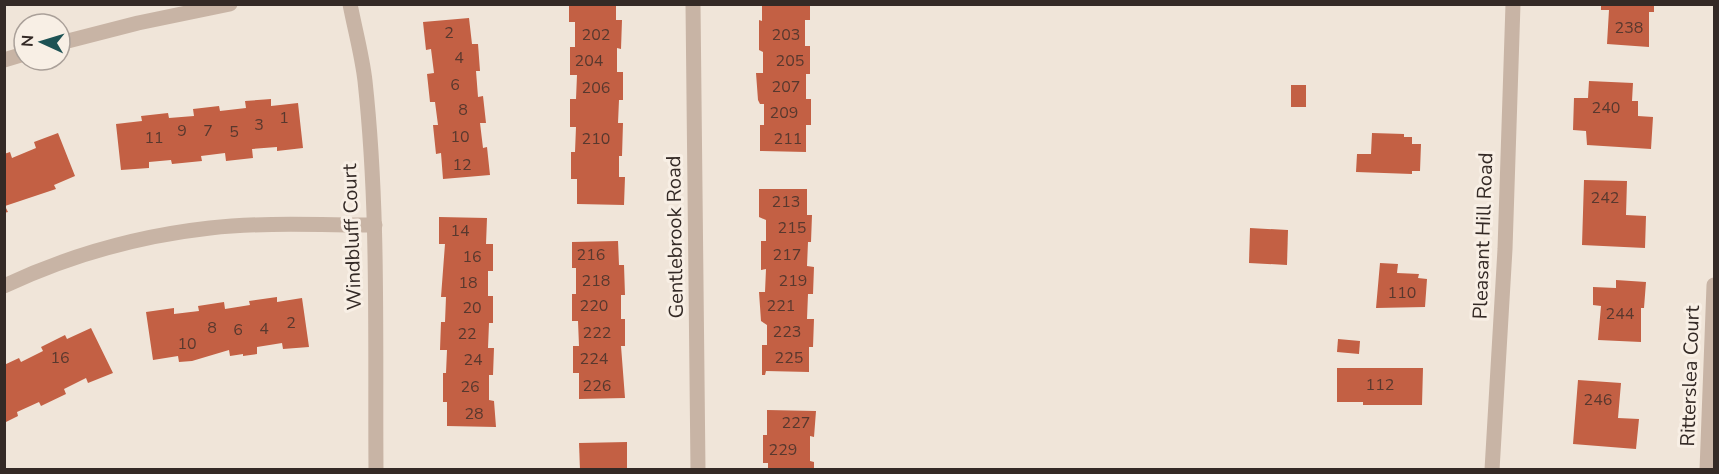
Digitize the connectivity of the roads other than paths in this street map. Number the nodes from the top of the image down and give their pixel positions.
1 (230, 4) edge
2 (350, 4) edge
3 (693, 4) edge
4 (1513, 4) edge
5 (72, 40) edge
6 (375, 225) junction
7 (1714, 285) edge
8 (4, 286) edge
9 (376, 470) edge
10 (698, 470) edge
11 (1492, 470) edge
12 (1707, 470) edge

1 - 5 street
2 - 6 street, Windbluff Court
3 - 10 street, Gentlebrook Road
4 - 11 street, Pleasant Hill Road
6 - 8 street
6 - 9 street, Windbluff Court
7 - 12 street, Ritterslea Court

